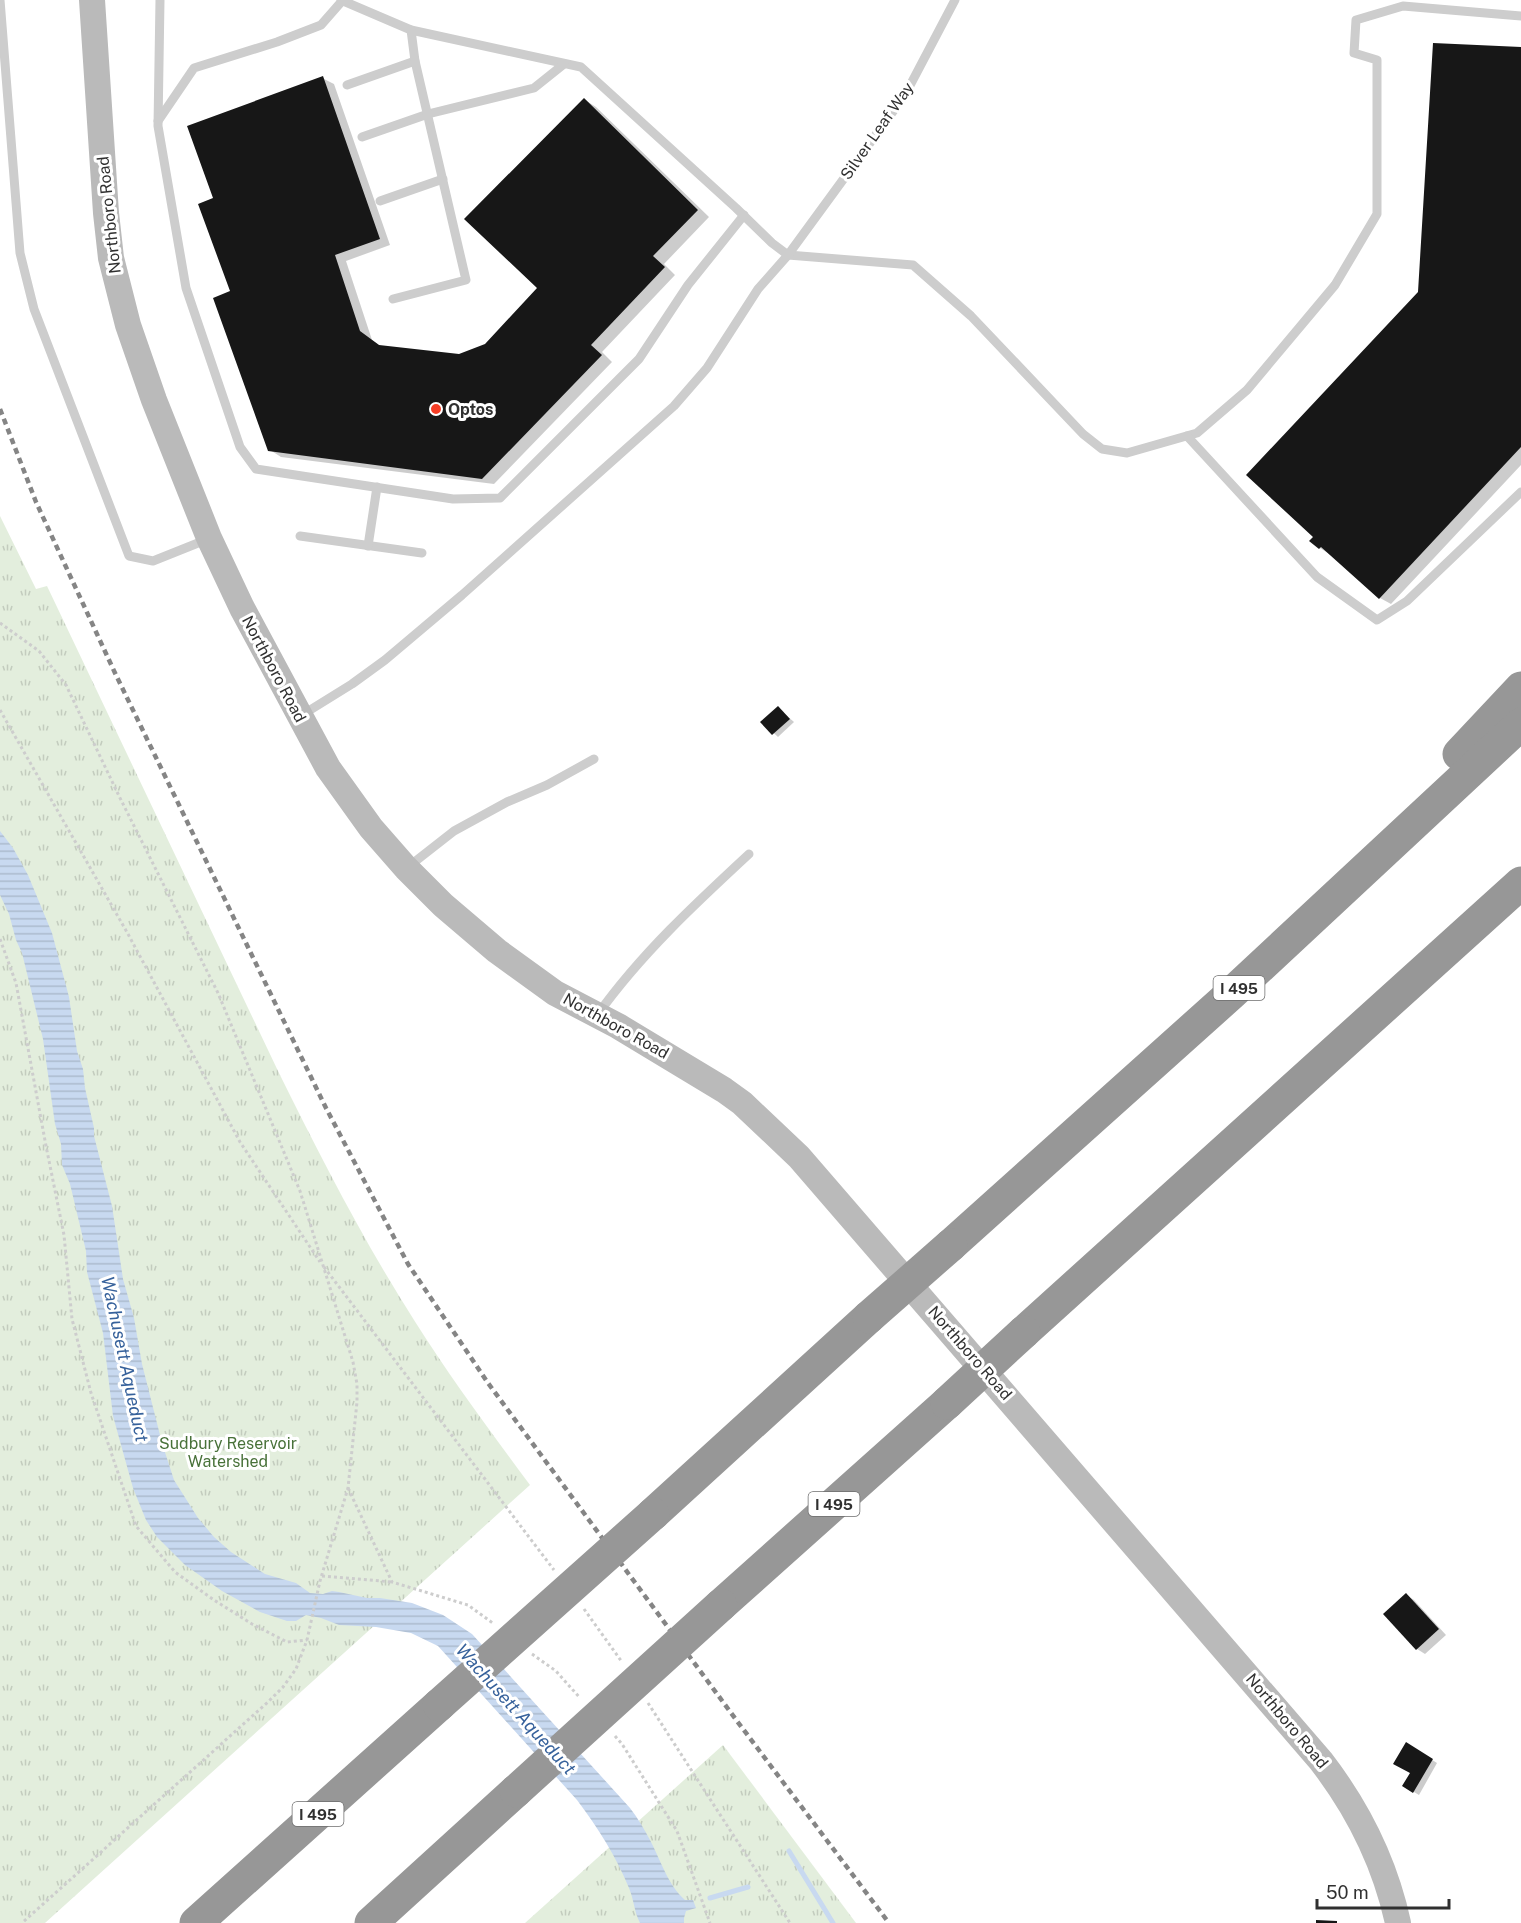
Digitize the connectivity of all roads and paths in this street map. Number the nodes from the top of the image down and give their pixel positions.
1 (0, 0) edge
2 (92, 0) edge
3 (160, 0) edge
4 (342, 0) edge
5 (955, 0) edge
6 (1521, 16) edge
7 (411, 30) junction
8 (415, 61) junction
9 (564, 64) junction
10 (347, 86) dead end
11 (428, 114) junction
12 (158, 121) junction
13 (362, 138) dead end
14 (443, 179) junction
15 (380, 201) dead end
16 (744, 214) junction
17 (788, 255) junction
18 (393, 299) dead end
19 (1187, 436) junction
20 (377, 487) junction
21 (1521, 492) edge
22 (300, 536) dead end
23 (209, 538) junction
24 (368, 546) junction
25 (422, 553) dead end
26 (0, 623) edge
27 (1521, 688) edge
28 (0, 710) edge
29 (300, 716) junction
30 (1521, 724) edge
31 (594, 759) dead end
32 (749, 854) dead end
33 (406, 868) junction
34 (1521, 883) edge
35 (1521, 893) edge
36 (0, 939) edge
37 (1434, 961) junction
38 (1232, 993) junction
39 (597, 1016) junction
40 (323, 1266) junction
41 (348, 1488) junction
42 (322, 1576) junction
43 (392, 1582) junction
44 (494, 1625) dead end
45 (307, 1640) junction
46 (529, 1651) dead end
47 (585, 1703) dead end
48 (615, 1736) dead end
49 (22, 1923) edge
50 (196, 1923) edge
51 (371, 1923) edge
52 (710, 1923) edge
53 (1398, 1923) edge

1 - 23 lane
2 - 23 main road, Northboro Road
3 - 12 lane
4 - 7 lane
4 - 12 lane
5 - 17 lane, Silver Leaf Way
6 - 19 lane
7 - 8 lane
7 - 9 lane
8 - 10 lane
8 - 11 lane
9 - 11 lane
9 - 16 lane
11 - 13 lane
11 - 14 lane
12 - 20 lane
14 - 15 lane
14 - 18 lane
16 - 17 lane
16 - 20 lane
17 - 19 lane
17 - 29 lane, Silver Leaf Way
19 - 21 lane
20 - 24 lane
22 - 24 lane
23 - 29 main road, Northboro Road
24 - 25 lane
26 - 40 path
27 - 38 highway
28 - 40 path
29 - 33 main road, Northboro Road
30 - 38 highway, I 495
31 - 33 lane
32 - 39 lane
33 - 39 main road, Northboro Road
34 - 37 highway, I 495
35 - 37 highway
36 - 45 path
37 - 51 highway, I 495, bridge
38 - 50 highway, I 495, bridge
39 - 53 main road, Northboro Road
40 - 41 path
41 - 42 path
41 - 43 path
42 - 43 path
42 - 45 path
43 - 44 path
45 - 49 path
46 - 47 path
48 - 52 path

